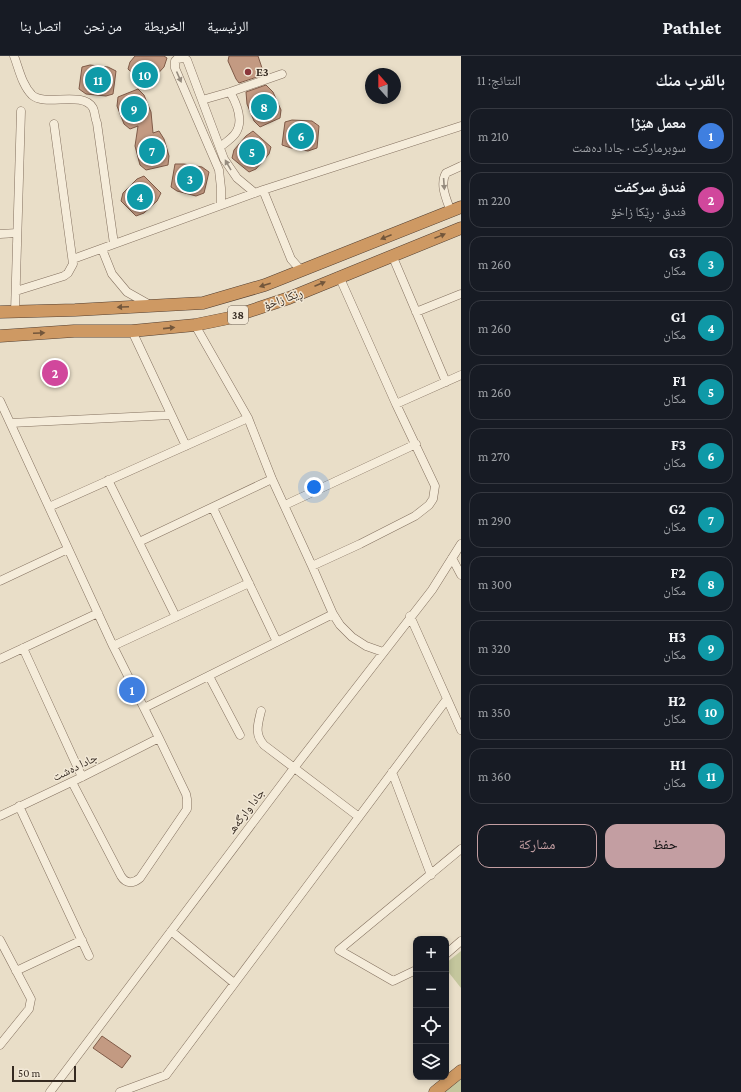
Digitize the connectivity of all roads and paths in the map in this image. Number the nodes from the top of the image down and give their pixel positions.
1 (14, 56) edge
2 (177, 57) edge
3 (282, 74) dead end
4 (230, 92) junction
5 (202, 100) junction
6 (21, 110) dead end
7 (54, 124) dead end
8 (461, 126) edge
9 (220, 147) junction
10 (461, 166) edge
11 (259, 191) junction
12 (221, 205) junction
13 (456, 210) edge
14 (460, 232) edge
15 (18, 233) junction
16 (0, 234) edge
17 (114, 244) junction
18 (102, 248) junction
19 (392, 255) junction
20 (73, 259) junction
21 (291, 259) junction
22 (305, 269) junction
23 (339, 276) junction
24 (286, 277) junction
25 (16, 291) junction
26 (461, 294) edge
27 (150, 306) junction
28 (0, 312) edge
29 (15, 312) junction
30 (416, 312) junction
31 (195, 325) junction
32 (132, 331) junction
33 (0, 336) edge
34 (461, 375) edge
35 (446, 382) junction
36 (0, 401) edge
37 (396, 404) junction
38 (171, 414) junction
39 (248, 418) junction
40 (11, 424) junction
41 (416, 444) junction
42 (186, 446) junction
43 (272, 479) junction
44 (108, 480) junction
45 (285, 505) junction
46 (49, 507) junction
47 (213, 508) junction
48 (139, 542) junction
49 (461, 544) edge
50 (68, 549) junction
51 (452, 558) junction
52 (312, 566) junction
53 (461, 575) edge
54 (0, 581) edge
55 (249, 583) junction
56 (98, 613) junction
57 (333, 614) junction
58 (410, 616) junction
59 (176, 617) junction
60 (277, 642) junction
61 (113, 646) junction
62 (23, 648) junction
63 (383, 652) junction
64 (0, 659) edge
65 (209, 676) junction
66 (447, 699) junction
67 (144, 708) junction
68 (261, 711) dead end
69 (458, 714) edge
70 (461, 730) edge
71 (240, 736) dead end
72 (159, 738) junction
73 (294, 768) junction
74 (392, 772) junction
75 (82, 777) junction
76 (72, 782) junction
77 (19, 806) junction
78 (0, 816) edge
79 (359, 817) junction
80 (461, 849) edge
81 (432, 875) junction
82 (171, 931) junction
83 (0, 940) edge
84 (82, 940) junction
85 (461, 941) edge
86 (449, 951) edge
87 (89, 956) dead end
88 (16, 971) junction
89 (413, 971) edge
90 (234, 983) junction
91 (0, 1046) edge
92 (461, 1071) edge
93 (50, 1092) edge
94 (120, 1092) edge
95 (435, 1092) edge

1 - 17 street
2 - 5 street
2 -> 12 street
3 - 4 street
4 - 5 street
4 - 9 street
5 - 9 street
6 - 15 street
7 - 20 street
8 - 11 street
11 -> 9 street
10 -> 13 street
11 - 12 street
11 - 21 street
12 - 17 street
13 -> 22 highway, ڕێکا زاخۆ / 38
19 -> 14 highway, ڕێکا زاخۆ / 38
15 - 16 street
15 - 25 street
17 - 18 street
18 - 20 street
18 - 27 street
19 - 23 highway, ڕێکا زاخۆ / 38
19 - 30 street
20 - 25 street
21 - 22 street
21 - 24 street
22 - 24 highway, ڕێکا زاخۆ / 38
31 -> 23 highway, ڕێکا زاخۆ / 38
23 - 37 street
24 -> 27 highway, ڕێکا زاخۆ / 38
25 - 29 street
26 - 30 street
27 -> 29 highway, ڕێکا زاخۆ / 38
28 - 29 highway, ڕێکا زاخۆ / 38
30 - 35 street
32 -> 31 highway, ڕێکا زاخۆ / 38
31 - 39 street
33 -> 32 highway, ڕێکا زاخۆ / 38
32 - 38 street
34 - 35 street
35 - 37 street
36 - 40 street
37 - 41 street
38 - 40 street
38 - 42 street
39 - 42 street
39 - 43 street
40 - 46 street
41 - 45 street
41 - 52 street
42 - 44 street
43 - 45 street
43 - 47 street
44 - 46 street
44 - 48 street
45 - 52 street
46 - 50 street
47 - 48 street
47 - 55 street
48 - 59 street
49 - 51 street, جادا وارگه‌هـ
50 - 54 street
50 - 56 street
51 - 53 street
51 - 58 street, جادا وارگه‌هـ
52 - 57 street
55 - 59 street
55 - 60 street
56 - 61 street
56 - 62 street
57 - 60 street
57 - 63 street
58 - 63 street, جادا وارگه‌هـ
58 - 66 street
59 - 61 street
60 - 65 street
61 - 67 street
62 - 64 street
62 - 75 street
63 - 73 street, جادا وارگه‌هـ
65 - 67 street
65 - 71 street
66 - 69 street
66 - 74 street
67 - 72 street
68 - 73 street
69 - 70 street
72 - 75 street, جادا دەشت
72 - 76 street
73 - 79 street
73 - 82 street, جادا وارگه‌هـ
74 - 79 street
74 - 81 street
75 - 76 street, جادا دەشت
76 - 77 street, جادا دەشت
77 - 78 street, جادا دەشت
77 - 84 street
79 - 90 street
80 - 81 street
81 - 89 street
82 - 90 street
82 - 93 street, جادا وارگه‌هـ
83 - 88 street
84 - 87 street
84 - 88 street
85 - 86 street
88 - 91 street
90 - 94 street
92 - 95 highway

